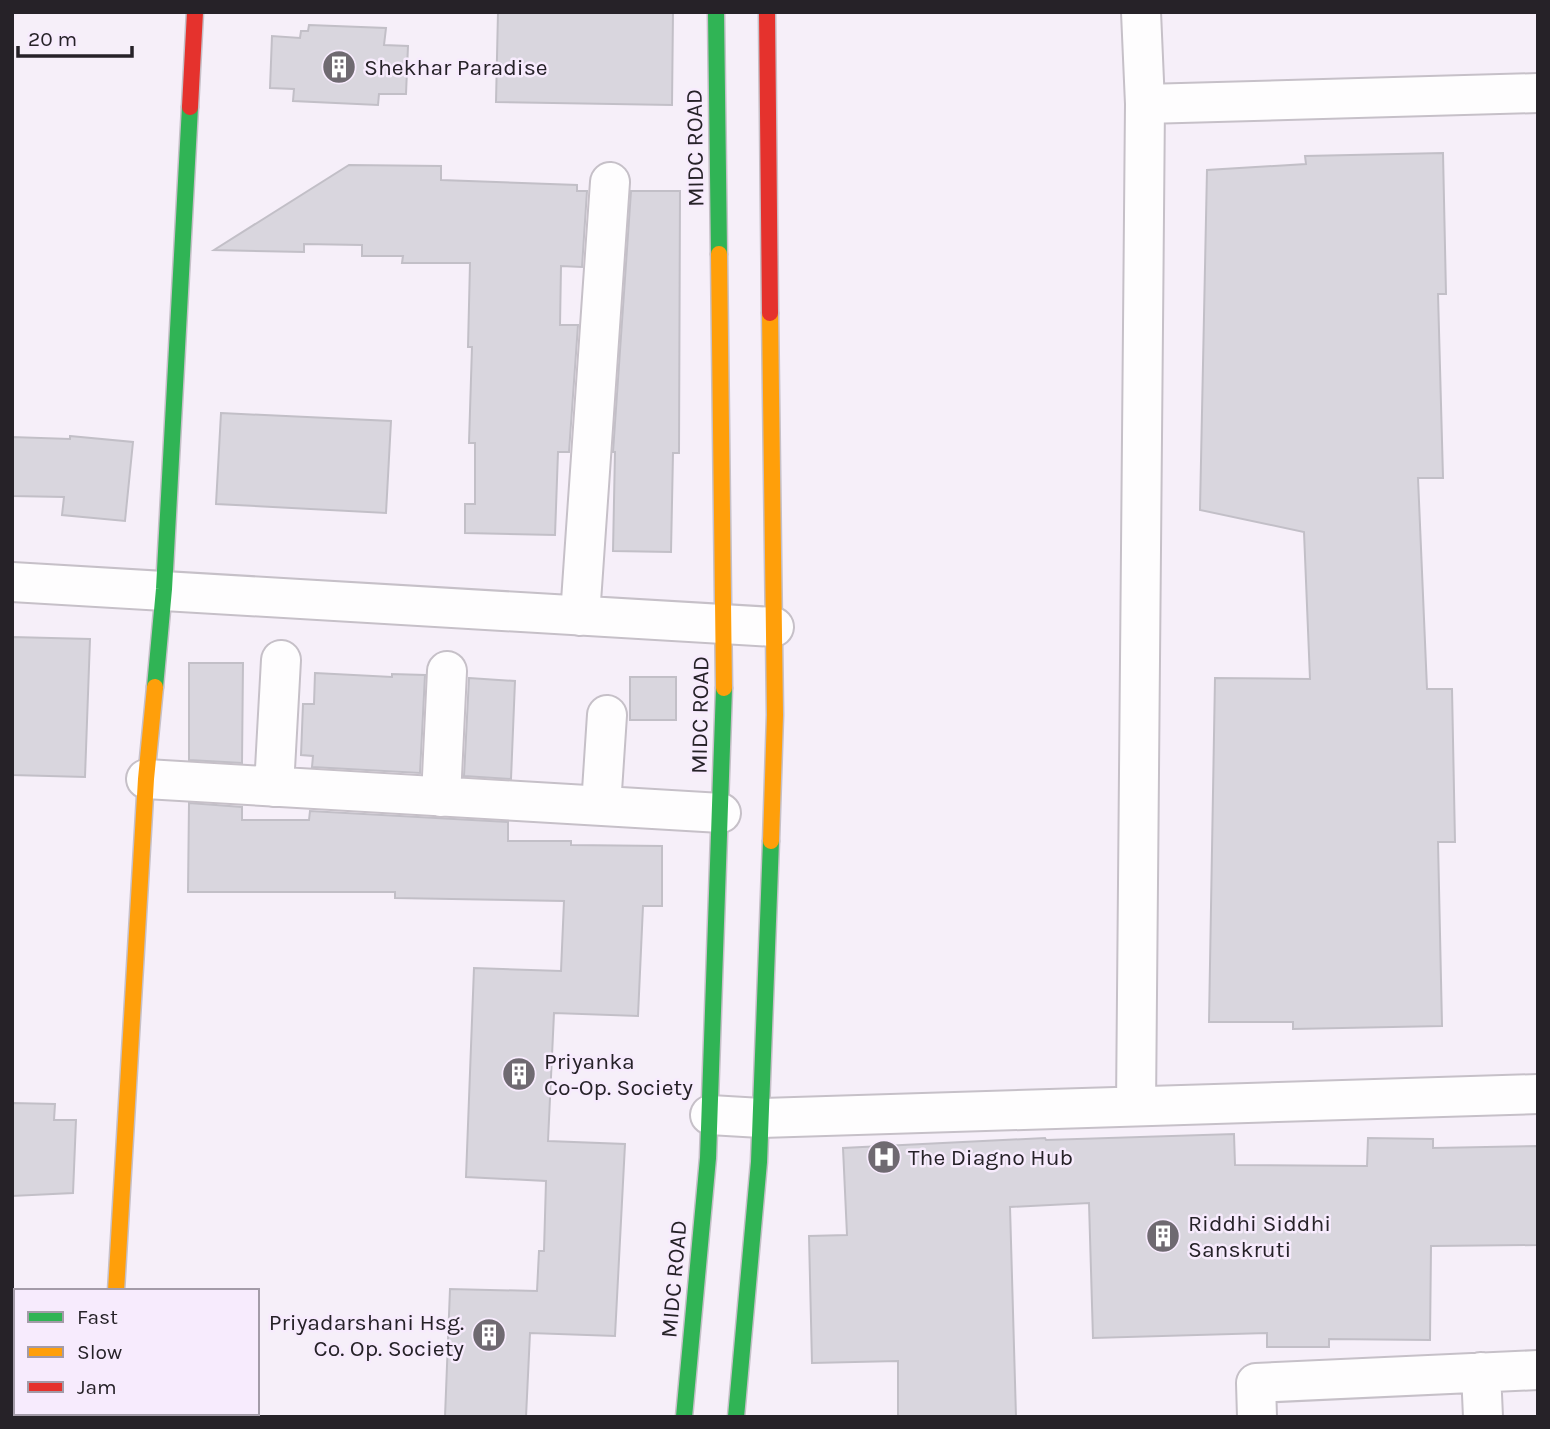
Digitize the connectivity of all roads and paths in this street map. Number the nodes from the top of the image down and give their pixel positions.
1 (195, 12) edge
2 (716, 12) edge
3 (767, 12) edge
4 (1141, 12) edge
5 (1538, 93) edge
6 (1145, 104) junction
7 (610, 182) dead end
8 (12, 582) edge
9 (164, 589) junction
10 (580, 616) junction
11 (723, 625) junction
12 (774, 627) junction
13 (281, 660) dead end
14 (447, 671) dead end
15 (607, 715) dead end
16 (146, 779) junction
17 (274, 787) junction
18 (441, 797) junction
19 (601, 806) junction
20 (721, 813) junction
21 (1538, 1094) edge
22 (1136, 1106) junction
23 (710, 1115) junction
24 (761, 1118) junction
25 (116, 1289) edge
26 (1538, 1370) edge
27 (1481, 1372) junction
28 (684, 1417) edge
29 (736, 1417) edge
30 (1257, 1417) edge
31 (1483, 1417) edge

1 - 9 main road
2 - 11 main road, MIDC ROAD
3 - 12 main road
4 - 6 street
5 - 6 street
6 - 22 street
7 - 10 street
8 - 9 street
9 - 10 street
9 - 16 main road
10 - 11 street
11 - 12 street
11 - 20 main road, MIDC ROAD
12 - 24 main road
13 - 17 street
14 - 18 street
15 - 19 street
16 - 17 street
16 - 25 main road
17 - 18 street
18 - 19 street
19 - 20 street
20 - 23 main road, MIDC ROAD
21 - 22 street
22 - 24 street
23 - 24 street
23 - 28 main road, MIDC ROAD
24 - 29 main road
26 - 27 street
27 - 30 street
27 - 31 street

